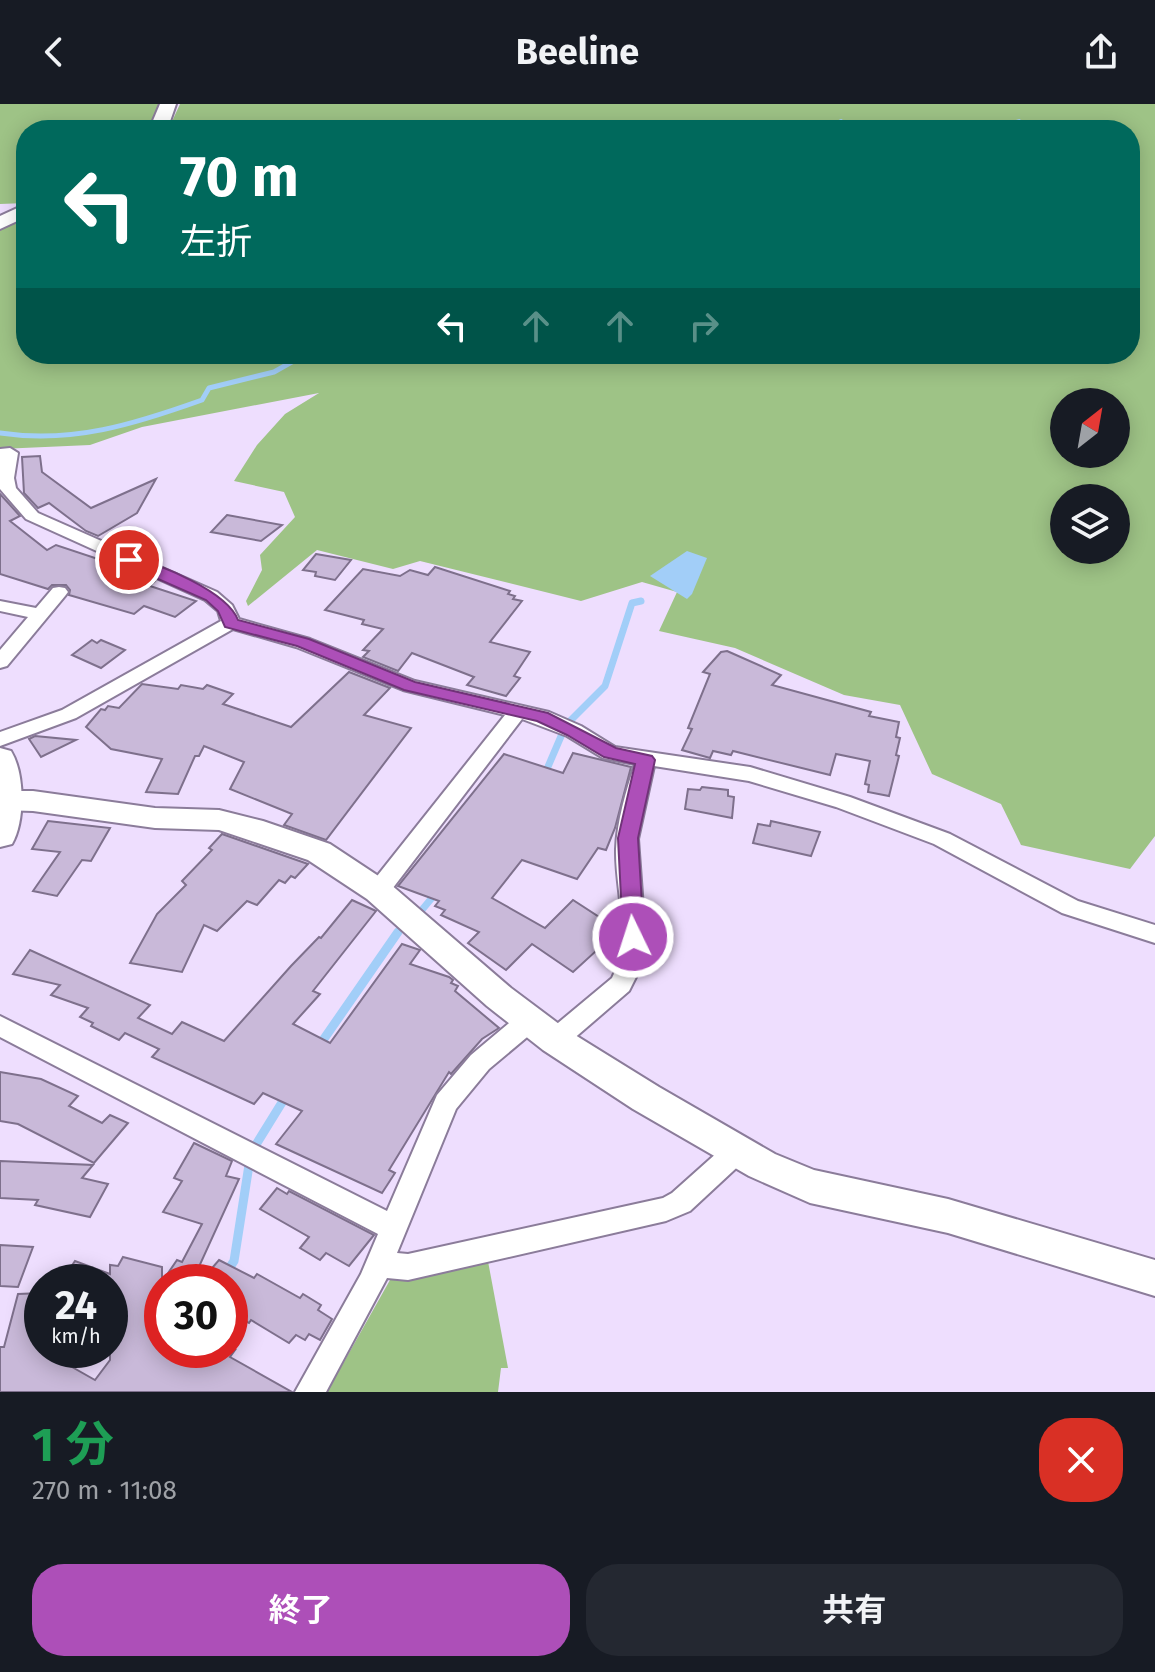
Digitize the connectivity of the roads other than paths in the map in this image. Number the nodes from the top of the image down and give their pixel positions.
1 (0, 454) edge
2 (59, 592) dead end
3 (0, 606) edge
4 (41, 614) junction
5 (231, 623) junction
6 (0, 662) edge
7 (518, 711) junction
8 (0, 739) edge
9 (0, 759) edge
10 (646, 760) junction
11 (2, 801) edge
12 (0, 835) edge
13 (378, 891) junction
14 (1155, 934) edge
15 (0, 1026) edge
16 (542, 1030) junction
17 (737, 1151) junction
18 (393, 1228) junction
19 (379, 1264) junction
20 (1155, 1278) edge
21 (310, 1392) edge

1 - 5 street
2 - 4 street
3 - 4 street
4 - 6 street
5 - 7 street
5 - 8 street
7 - 10 street
7 - 13 street
9 - 11 main road
10 - 14 street
10 - 16 street
11 - 12 main road
11 - 13 street
13 - 16 street
15 - 18 street
16 - 17 street
16 - 18 street
17 - 19 street
17 - 20 street
18 - 19 street
19 - 21 street

